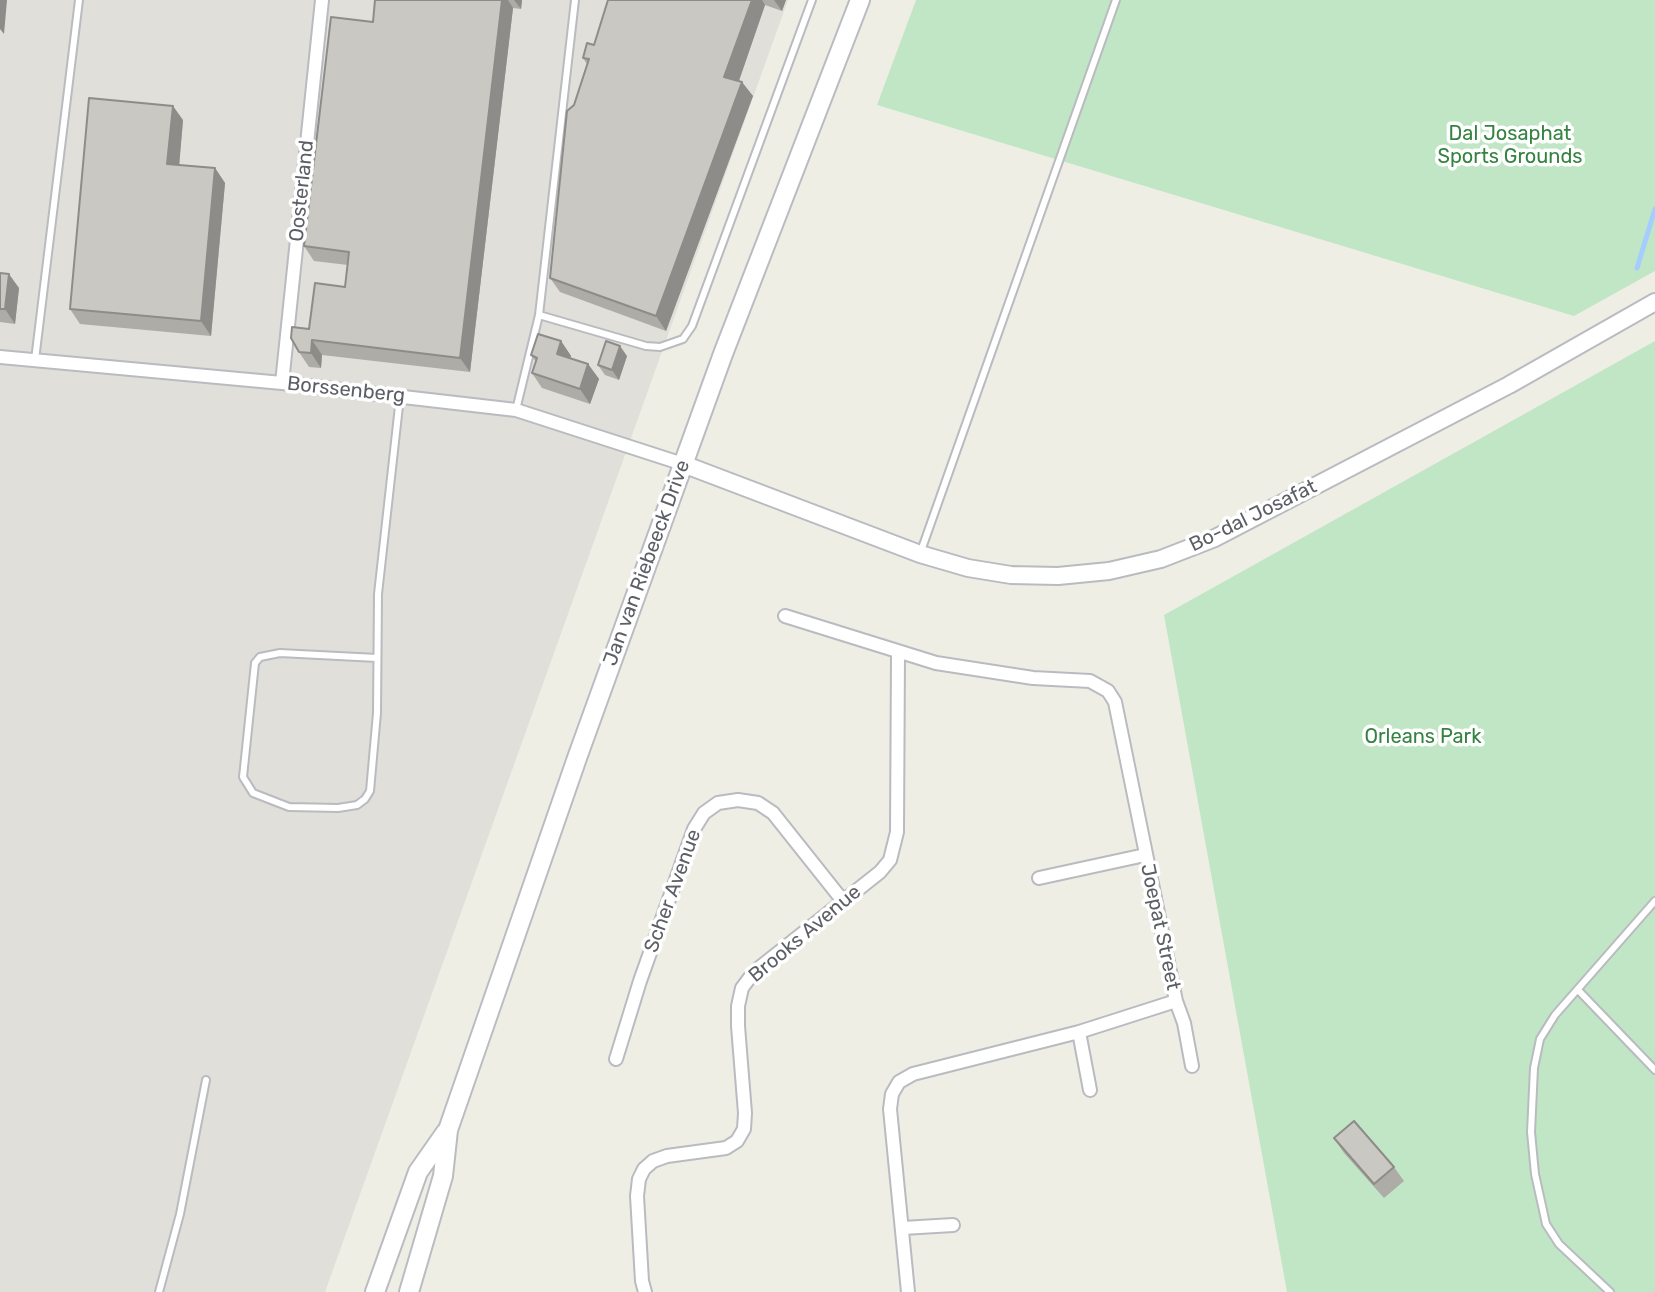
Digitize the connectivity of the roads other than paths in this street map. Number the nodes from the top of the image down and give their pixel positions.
1 (79, 0) edge
2 (322, 0) edge
3 (575, 0) edge
4 (812, 0) edge
5 (860, 0) edge
6 (1116, 0) edge
7 (1655, 302) edge
8 (539, 315) junction
9 (0, 357) edge
10 (35, 360) junction
11 (282, 383) junction
12 (400, 397) junction
13 (516, 410) junction
14 (683, 464) junction
15 (920, 554) junction
16 (785, 616) dead end
17 (898, 653) junction
18 (377, 658) junction
19 (1145, 855) junction
20 (1039, 878) dead end
21 (843, 901) junction
22 (1655, 901) edge
23 (1579, 991) junction
24 (1176, 1001) junction
25 (1079, 1032) junction
26 (616, 1059) dead end
27 (1192, 1066) dead end
28 (1655, 1070) edge
29 (206, 1080) dead end
30 (1090, 1090) dead end
31 (448, 1130) junction
32 (953, 1225) dead end
33 (903, 1228) junction
34 (159, 1292) edge
35 (375, 1292) edge
36 (409, 1292) edge
37 (645, 1292) edge
38 (908, 1292) edge
39 (1610, 1292) edge

1 - 10 lane
2 - 11 street, Oosterland
3 - 8 lane
4 - 8 lane
5 - 14 main road, Jan van Riebeeck Drive
6 - 15 lane
7 - 15 street, Bo-dal Josafat
8 - 13 lane
9 - 10 street, Borssenberg
10 - 11 street, Borssenberg
11 - 12 street, Borssenberg
12 - 13 street, Borssenberg
12 - 18 lane
13 - 14 street, Borssenberg
14 - 15 street, Bo-dal Josafat
14 - 31 main road, Jan van Riebeeck Drive
16 - 17 street, Joepat Street
17 - 19 street, Joepat Street
17 - 21 street, Brooks Avenue
18 - 18 lane
19 - 20 street
19 - 24 street, Joepat Street
21 - 26 street, Scher Avenue
21 - 37 street, Brooks Avenue
22 - 23 lane
23 - 28 lane
23 - 39 lane
24 - 25 street, Joepat Street
24 - 27 street
25 - 30 street
25 - 33 street, Joepat Street
29 - 34 lane
31 - 35 main road, Jan van Riebeeck Drive
31 - 36 main road, Jan van Riebeeck Drive
32 - 33 street
33 - 38 street, Joepat Street

